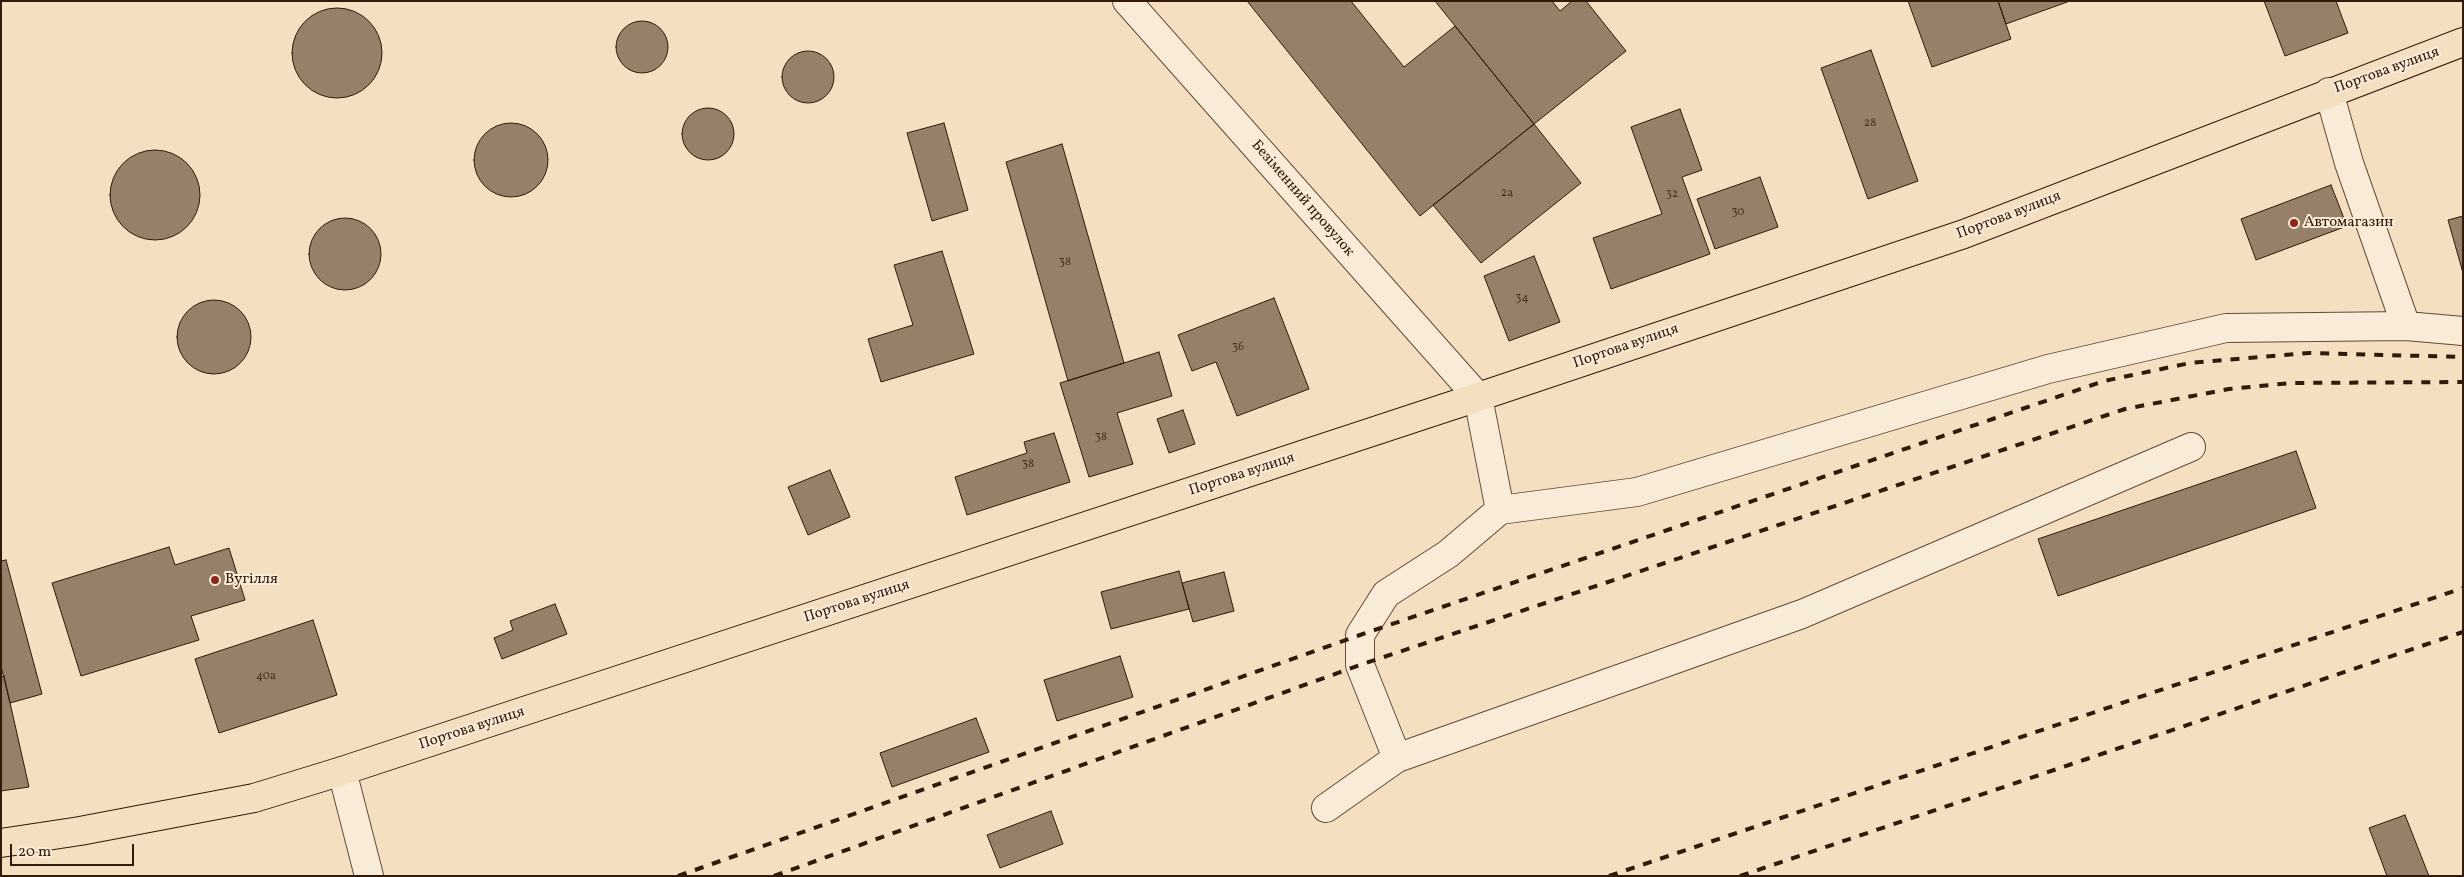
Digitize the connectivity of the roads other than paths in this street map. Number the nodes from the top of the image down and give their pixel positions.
1 (1127, 1) edge
2 (2463, 42) edge
3 (2329, 92) junction
4 (2406, 326) junction
5 (2463, 331) edge
6 (1478, 397) junction
7 (2191, 447) dead end
8 (1500, 510) junction
9 (1397, 758) junction
10 (342, 772) junction
11 (1326, 808) dead end
12 (1, 844) edge
13 (369, 876) edge

1 - 6 street, Безіменний провулок
2 - 3 main road, Портова вулиця
3 - 4 street
3 - 6 main road, Портова вулиця
4 - 5 street
4 - 8 street
6 - 8 street
6 - 10 main road, Портова вулиця
7 - 9 street
8 - 9 street
9 - 11 street
10 - 12 main road, Портова вулиця
10 - 13 street

